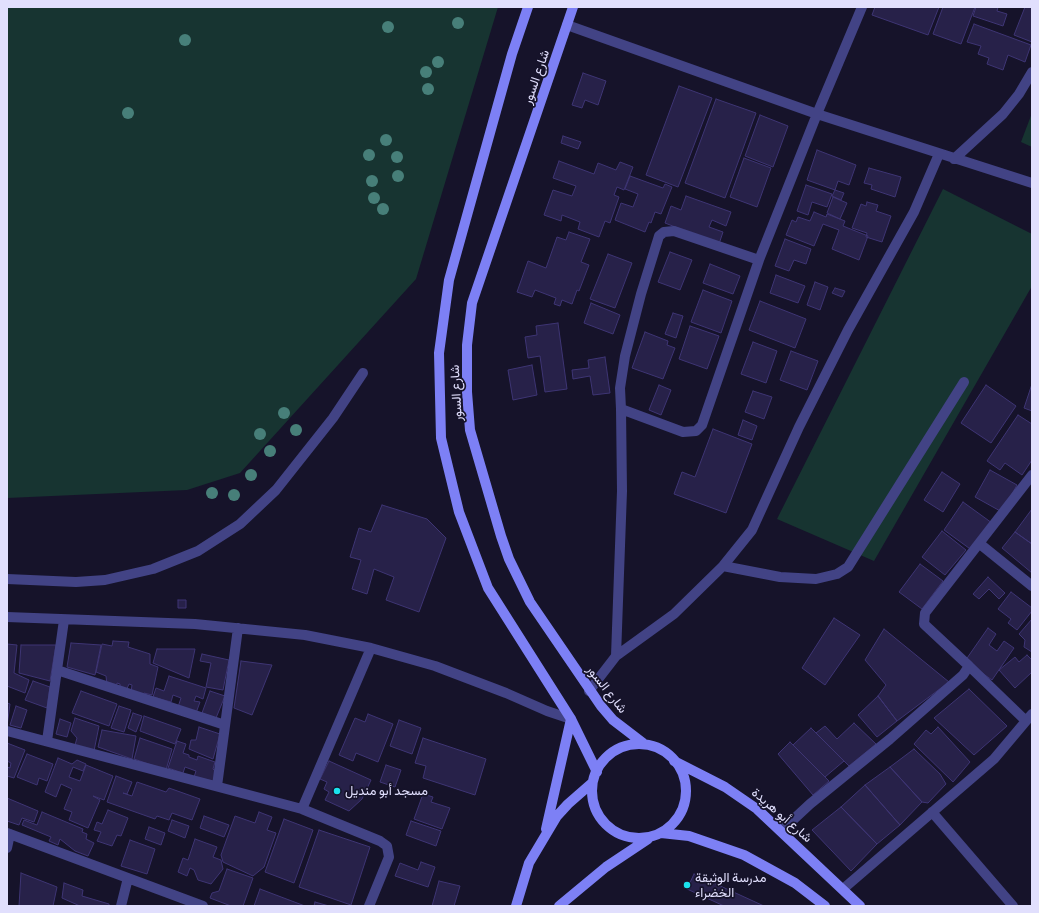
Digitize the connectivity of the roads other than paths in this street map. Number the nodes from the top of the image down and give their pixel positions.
1 (528, 7) edge
2 (573, 7) edge
3 (862, 7) edge
4 (567, 25) junction
5 (1032, 72) edge
6 (817, 114) junction
7 (939, 154) junction
8 (954, 159) junction
9 (1032, 183) edge
10 (759, 260) junction
11 (363, 373) dead end
12 (964, 382) dead end
13 (621, 409) junction
14 (1032, 475) edge
15 (980, 544) junction
16 (723, 566) junction
17 (7, 578) edge
18 (1032, 586) edge
19 (7, 617) edge
20 (64, 620) junction
21 (238, 628) junction
22 (371, 648) junction
23 (616, 656) junction
24 (969, 666) junction
25 (57, 670) junction
26 (590, 691) junction
27 (1029, 718) edge
28 (571, 719) junction
29 (225, 726) junction
30 (7, 731) edge
31 (47, 741) junction
32 (643, 743) junction
33 (674, 761) junction
34 (597, 772) junction
35 (592, 783) junction
36 (217, 786) junction
37 (302, 809) junction
38 (932, 812) junction
39 (781, 831) junction
40 (661, 833) junction
41 (9, 834) edge
42 (651, 837) junction
43 (544, 838) junction
44 (7, 848) edge
45 (128, 878) junction
46 (843, 889) junction
47 (121, 906) edge
48 (203, 906) edge
49 (369, 906) edge
50 (516, 906) edge
51 (559, 906) edge
52 (825, 906) edge
53 (860, 906) edge
54 (1013, 906) edge

1 - 28 main road, شارع السور
2 - 4 main road, شارع السور
3 - 6 street
4 - 6 street
4 - 26 main road, شارع السور
5 - 8 street
6 - 7 street
6 - 10 street
7 - 8 street
7 - 16 street
8 - 9 street
10 - 13 street
10 - 13 street
11 - 17 street
12 - 16 street
13 - 23 street
14 - 15 street
15 - 18 street
15 - 24 street
16 - 23 street
19 - 20 street
20 - 21 street
20 - 25 street
21 - 22 street
21 - 29 street
22 - 28 street
22 - 37 street
23 - 26 street
24 - 27 street
24 - 39 street
25 - 29 street
25 - 31 street
26 - 32 main road, شارع السور
27 - 38 street
28 - 34 main road, شارع السور
28 - 43 main road
29 - 36 street
30 - 31 street
31 - 36 street
32 - 33 main road
32 - 34 main road
33 - 39 main road, شارع أبو هريدة
33 - 40 main road
34 - 35 main road
35 - 42 main road
35 - 43 main road
36 - 37 street
37 - 49 street
38 - 46 street
38 - 54 street
39 - 46 main road, شارع أبو هريدة
40 - 42 main road
40 - 52 main road
41 - 44 street
41 - 45 street
42 - 51 main road
43 - 50 main road
45 - 47 street
45 - 48 street
46 - 53 main road, شارع أبو هريدة

